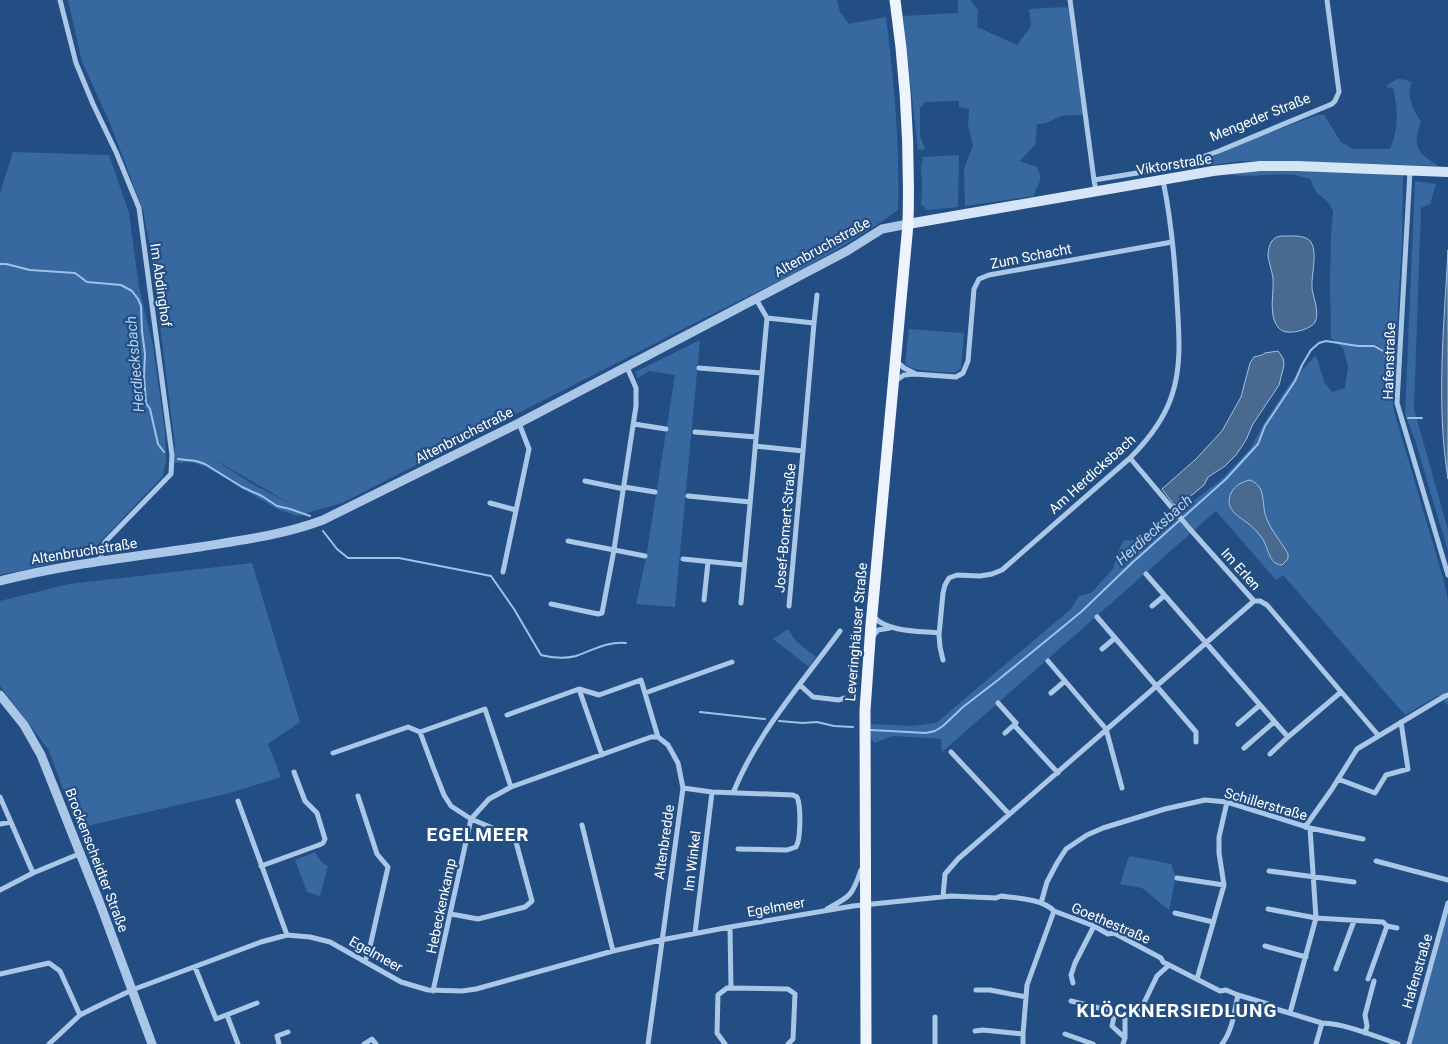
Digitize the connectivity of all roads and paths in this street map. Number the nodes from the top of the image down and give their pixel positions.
1 (60, 0) edge
2 (895, 0) edge
3 (1070, 0) edge
4 (1327, 0) edge
5 (1410, 170) junction
6 (1446, 172) edge
7 (1094, 180) junction
8 (1162, 180) junction
9 (1096, 191) junction
10 (908, 224) junction
11 (1172, 242) junction
12 (817, 296) dead end
13 (756, 299) junction
14 (767, 318) junction
15 (814, 323) junction
16 (896, 361) junction
17 (627, 367) junction
18 (699, 368) dead end
19 (762, 374) junction
20 (914, 374) junction
21 (894, 383) junction
22 (519, 423) junction
23 (634, 424) junction
24 (666, 429) dead end
25 (695, 432) dead end
26 (756, 437) junction
27 (755, 446) junction
28 (803, 451) junction
29 (1130, 458) junction
30 (585, 481) dead end
31 (624, 488) junction
32 (654, 492) dead end
33 (688, 496) dead end
34 (750, 502) junction
35 (490, 504) dead end
36 (516, 510) junction
37 (568, 541) dead end
38 (614, 550) junction
39 (644, 556) dead end
40 (683, 559) dead end
41 (101, 561) junction
42 (708, 562) junction
43 (744, 565) junction
44 (503, 572) dead end
45 (1146, 574) dead end
46 (1448, 575) edge
47 (0, 581) edge
48 (1164, 596) junction
49 (704, 600) dead end
50 (1254, 601) junction
51 (741, 603) dead end
52 (551, 604) dead end
53 (789, 606) dead end
54 (1152, 606) dead end
55 (872, 615) junction
56 (1097, 617) dead end
57 (891, 628) junction
58 (840, 631) dead end
59 (939, 633) junction
60 (1115, 638) junction
61 (1206, 644) junction
62 (869, 645) junction
63 (1102, 649) dead end
64 (943, 660) dead end
65 (1048, 661) dead end
66 (732, 662) dead end
67 (1066, 681) junction
68 (800, 686) junction
69 (1156, 687) junction
70 (579, 689) junction
71 (1341, 692) junction
72 (645, 693) junction
73 (1051, 693) dead end
74 (0, 695) edge
75 (1448, 695) edge
76 (844, 698) dead end
77 (998, 703) dead end
78 (1260, 705) junction
79 (507, 715) dead end
80 (1274, 722) junction
81 (1401, 722) junction
82 (1238, 724) dead end
83 (1014, 725) junction
84 (1106, 729) junction
85 (420, 732) junction
86 (1005, 733) dead end
87 (1378, 735) junction
88 (658, 737) junction
89 (1288, 737) junction
90 (1196, 742) dead end
91 (1244, 748) dead end
92 (950, 752) dead end
93 (333, 754) dead end
94 (602, 754) junction
95 (1270, 754) dead end
96 (294, 772) dead end
97 (1058, 773) junction
98 (1338, 779) junction
99 (511, 787) junction
100 (683, 788) junction
101 (1122, 788) dead end
102 (712, 792) junction
103 (733, 793) junction
104 (358, 796) dead end
105 (0, 797) edge
106 (238, 801) dead end
107 (1228, 802) junction
108 (1009, 814) junction
109 (471, 818) junction
110 (12, 822) junction
111 (0, 824) edge
112 (582, 825) dead end
113 (1308, 827) junction
114 (1362, 839) dead end
115 (738, 849) dead end
116 (80, 854) junction
117 (1376, 860) dead end
118 (865, 861) junction
119 (261, 866) junction
120 (1269, 871) dead end
121 (34, 873) junction
122 (1177, 878) dead end
123 (1314, 878) junction
124 (1448, 880) edge
125 (1354, 882) dead end
126 (1224, 885) junction
127 (0, 890) edge
128 (943, 897) junction
129 (1041, 903) junction
130 (1448, 903) edge
131 (865, 905) junction
132 (1268, 909) dead end
133 (825, 910) junction
134 (1054, 911) junction
135 (1175, 913) dead end
136 (451, 914) junction
137 (1316, 918) junction
138 (1354, 921) junction
139 (1213, 922) junction
140 (1094, 926) junction
141 (1387, 926) junction
142 (730, 927) junction
143 (1397, 928) dead end
144 (695, 933) junction
145 (287, 935) junction
146 (661, 940) junction
147 (1265, 946) dead end
148 (613, 951) junction
149 (1306, 957) junction
150 (365, 961) junction
151 (1169, 965) junction
152 (195, 967) junction
153 (1336, 969) dead end
154 (0, 974) edge
155 (1197, 979) junction
156 (1368, 979) dead end
157 (1374, 981) dead end
158 (1073, 983) dead end
159 (731, 988) junction
160 (132, 990) junction
161 (976, 990) dead end
162 (433, 991) junction
163 (1238, 995) junction
164 (1026, 996) junction
165 (1072, 1001) dead end
166 (257, 1004) dead end
167 (1115, 1012) junction
168 (1290, 1013) junction
169 (80, 1015) junction
170 (227, 1015) junction
171 (935, 1016) dead end
172 (1125, 1018) junction
173 (1322, 1023) junction
174 (975, 1031) dead end
175 (288, 1032) dead end
176 (1365, 1033) junction
177 (1023, 1034) junction
178 (1066, 1034) dead end
179 (1124, 1041) edge
180 (49, 1044) edge
181 (152, 1044) edge
182 (238, 1044) edge
183 (280, 1044) edge
184 (364, 1044) edge
185 (376, 1044) edge
186 (648, 1044) edge
187 (725, 1044) edge
188 (788, 1044) edge
189 (866, 1044) edge
190 (935, 1044) edge
191 (1024, 1044) edge
192 (1093, 1044) edge
193 (1222, 1044) edge
194 (1316, 1044) edge
195 (1398, 1044) edge
196 (1408, 1044) edge

1 - 41 street, Im Abdinghof
2 - 10 main road
3 - 7 street
4 - 7 street, Mengeder Straße
5 - 6 main road, Viktorstraße
5 - 8 main road, Viktorstraße
5 - 46 street, Hafenstraße
7 - 9 street
8 - 9 main road, Viktorstraße
8 - 11 street, Am Herdicksbach
9 - 10 main road, Viktorstraße
10 - 13 street, Altenbruchstraße
10 - 16 main road, Leveringhäuser Straße
11 - 20 street, Zum Schacht
11 - 29 street, Am Herdicksbach
12 - 15 street, Josef-Bomert-Straße
13 - 14 street
13 - 17 street, Altenbruchstraße
14 - 15 street
14 - 19 street
15 - 28 street, Josef-Bomert-Straße
16 - 20 street
16 - 21 main road, Leveringhäuser Straße
17 - 22 street, Altenbruchstraße
17 - 23 street
18 - 19 street
19 - 26 street
20 - 21 street, Zum Schacht
21 - 55 main road, Leveringhäuser Straße
22 - 36 street
22 - 41 street, Altenbruchstraße
23 - 24 street
23 - 31 street
25 - 26 street
26 - 27 street
27 - 28 street, Josef-Bomert-Straße
27 - 34 street
28 - 53 street, Josef-Bomert-Straße
29 - 50 street, Im Erlen
29 - 59 street, Am Herdicksbach
30 - 31 street
31 - 32 street
31 - 38 street
33 - 34 street
34 - 43 street
35 - 36 street
36 - 44 street
37 - 38 street
38 - 39 street
38 - 52 street
40 - 42 street
41 - 47 street, Altenbruchstraße
42 - 43 street
42 - 49 street
43 - 51 street
45 - 48 street
48 - 54 street
48 - 61 street
50 - 61 street
50 - 71 street, Im Erlen
55 - 57 street
55 - 62 main road, Leveringhäuser Straße
56 - 60 street
57 - 59 street
57 - 62 street
58 - 68 street
59 - 64 street, Am Herdicksbach
60 - 63 street
60 - 69 street
61 - 69 street
61 - 78 street
62 - 118 main road, Leveringhäuser Straße
65 - 67 street
66 - 72 street
67 - 73 street
67 - 84 street
68 - 76 street
68 - 103 street
69 - 84 street
69 - 90 street
70 - 72 street
70 - 79 street
70 - 94 street
71 - 87 street, Im Erlen
71 - 89 street
72 - 88 street
74 - 116 street, Brockenscheidter Straße
75 - 81 street
77 - 83 street
78 - 80 street
78 - 82 street
80 - 89 street
80 - 91 street
81 - 87 street
81 - 98 street
83 - 86 street
83 - 97 street
84 - 97 street
84 - 101 street
85 - 93 street
85 - 99 street
85 - 109 street
87 - 98 street
88 - 94 street
88 - 100 street
89 - 95 street
92 - 108 street
94 - 99 street
96 - 119 street
97 - 108 street
98 - 113 street
99 - 109 street
100 - 102 street, Altenbredde
100 - 146 street, Altenbredde
102 - 103 street, Altenbredde
102 - 144 street, Im Winkel
103 - 115 street, Altenbredde
104 - 150 street
105 - 110 street
106 - 119 street
107 - 113 street, Schillerstraße
107 - 126 street
107 - 129 street, Schillerstraße
108 - 128 street
109 - 136 street, Hebeckenkamp
109 - 136 street
110 - 111 street
110 - 121 street
112 - 148 street
113 - 114 street
113 - 123 street, Schillerstraße
116 - 121 street
116 - 160 street, Brockenscheidter Straße
117 - 124 street
118 - 131 main road, Leveringhäuser Straße
118 - 133 street, Egelmeer
119 - 145 street
120 - 123 street
121 - 127 street
122 - 126 street
123 - 125 street
123 - 137 street, Schillerstraße
126 - 139 street
128 - 129 street, Goethestraße
128 - 131 street, Goethestraße
129 - 134 street, Goethestraße
130 - 196 street, Hafenstraße
131 - 133 street, Egelmeer
131 - 189 main road, Leveringhäuser Straße
132 - 137 street
133 - 142 street, Egelmeer
134 - 140 street, Goethestraße
134 - 164 street
135 - 139 street
136 - 162 street, Hebeckenkamp
137 - 138 street
137 - 149 street, Schillerstraße
138 - 141 street
138 - 153 street
139 - 155 street
140 - 151 street, Goethestraße
140 - 158 street
141 - 143 street
141 - 156 street
142 - 144 street, Egelmeer
142 - 159 street
144 - 146 street, Egelmeer
145 - 150 street, Egelmeer
145 - 152 street, Egelmeer
146 - 148 street, Egelmeer
146 - 186 street, Altenbredde
147 - 149 street
148 - 162 street, Egelmeer
149 - 168 street, Schillerstraße
150 - 162 street, Egelmeer
151 - 155 street, Goethestraße
151 - 172 street
152 - 160 street, Egelmeer
152 - 170 street
154 - 169 street
155 - 163 street, Goethestraße
157 - 176 street
159 - 187 street
159 - 188 street
160 - 169 street, Egelmeer
160 - 181 street, Brockenscheidter Straße
161 - 164 street
163 - 168 street, Goethestraße
163 - 193 street
164 - 177 street
165 - 167 street
166 - 170 street
167 - 172 street
167 - 179 street
168 - 173 street, Goethestraße
169 - 180 street, Egelmeer
170 - 182 street
171 - 190 street
172 - 179 street
173 - 176 street, Goethestraße
173 - 194 street
174 - 177 street
175 - 183 street
176 - 195 street, Goethestraße
177 - 191 street
178 - 192 street
184 - 185 street

